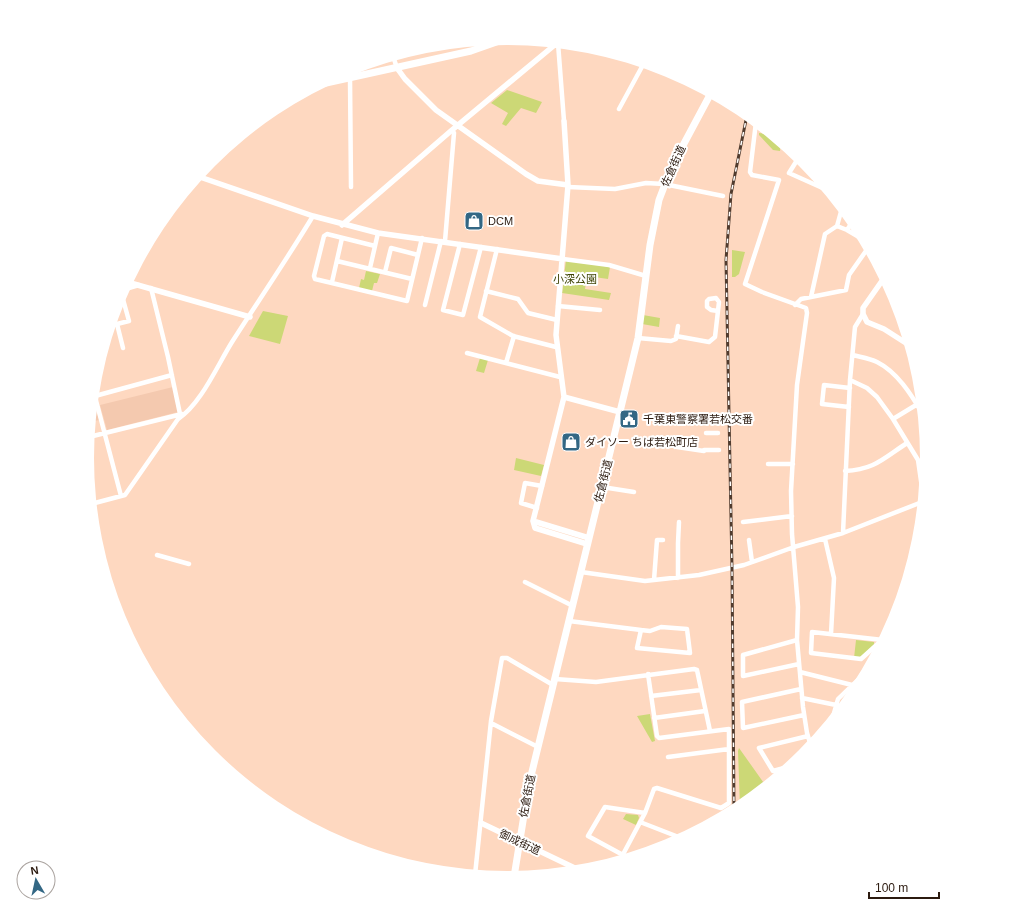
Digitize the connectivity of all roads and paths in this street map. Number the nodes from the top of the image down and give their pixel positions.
1 (479, 46) edge
2 (489, 46) edge
3 (551, 48) edge
4 (480, 49) junction
5 (558, 49) edge
6 (395, 61) edge
7 (397, 68) junction
8 (641, 68) edge
9 (350, 78) junction
10 (340, 80) edge
11 (708, 97) edge
12 (619, 109) dead end
13 (564, 121) joint
14 (459, 125) junction
15 (755, 128) edge
16 (452, 130) junction
17 (796, 163) edge
18 (203, 178) edge
19 (664, 184) junction
20 (568, 186) junction
21 (817, 186) edge
22 (351, 187) dead end
23 (723, 196) dead end
24 (840, 215) edge
25 (313, 216) junction
26 (342, 224) junction
27 (836, 226) junction
28 (849, 227) edge
29 (847, 230) junction
30 (378, 233) junction
31 (853, 233) edge
32 (342, 238) junction
33 (422, 238) junction
34 (443, 241) junction
35 (460, 244) junction
36 (375, 246) junction
37 (481, 247) junction
38 (497, 249) junction
39 (865, 253) edge
40 (418, 255) junction
41 (563, 259) junction
42 (337, 260) junction
43 (370, 268) junction
44 (385, 272) junction
45 (646, 276) junction
46 (412, 278) junction
47 (332, 282) junction
48 (132, 283) edge
49 (881, 283) edge
50 (139, 285) junction
51 (130, 288) edge
52 (151, 288) junction
53 (486, 291) junction
54 (811, 297) junction
55 (124, 301) edge
56 (425, 305) dead end
57 (795, 305) junction
58 (558, 306) junction
59 (600, 310) dead end
60 (718, 311) dead end
61 (863, 314) junction
62 (250, 317) junction
63 (557, 320) junction
64 (117, 324) joint
65 (678, 326) dead end
66 (514, 336) junction
67 (676, 336) junction
68 (638, 338) junction
69 (902, 341) edge
70 (556, 347) junction
71 (123, 348) dead end
72 (467, 353) dead end
73 (853, 355) junction
74 (506, 362) junction
75 (172, 375) junction
76 (560, 377) junction
77 (850, 380) junction
78 (850, 388) junction
79 (98, 395) edge
80 (564, 397) junction
81 (915, 399) edge
82 (97, 404) edge
83 (916, 405) edge
84 (849, 407) junction
85 (620, 412) junction
86 (180, 414) junction
87 (185, 415) junction
88 (893, 419) junction
89 (105, 433) junction
90 (706, 433) dead end
91 (718, 433) dead end
92 (94, 436) edge
93 (907, 443) junction
94 (677, 448) dead end
95 (719, 450) dead end
96 (768, 464) dead end
97 (793, 464) junction
98 (845, 470) junction
99 (920, 471) edge
100 (542, 486) junction
101 (602, 487) junction
102 (634, 492) dead end
103 (121, 496) junction
104 (96, 503) edge
105 (917, 504) edge
106 (536, 508) junction
107 (792, 516) junction
108 (680, 522) dead end
109 (744, 522) dead end
110 (843, 533) junction
111 (825, 539) junction
112 (663, 540) dead end
113 (749, 540) dead end
114 (588, 541) junction
115 (794, 547) junction
116 (157, 555) dead end
117 (752, 562) junction
118 (190, 564) dead end
119 (581, 572) junction
120 (678, 578) junction
121 (654, 580) junction
122 (525, 582) dead end
123 (573, 606) junction
124 (569, 621) junction
125 (641, 630) junction
126 (831, 634) junction
127 (878, 639) edge
128 (797, 640) junction
129 (873, 648) edge
130 (799, 664) junction
131 (800, 672) junction
132 (648, 674) junction
133 (554, 682) junction
134 (852, 685) edge
135 (850, 687) edge
136 (801, 689) junction
137 (701, 690) junction
138 (651, 696) junction
139 (802, 698) junction
140 (836, 705) joint
141 (705, 711) junction
142 (804, 715) junction
143 (654, 718) junction
144 (491, 723) junction
145 (710, 732) junction
146 (808, 736) junction
147 (809, 739) edge
148 (538, 747) junction
149 (729, 749) junction
150 (668, 757) dead end
151 (778, 770) edge
152 (645, 813) junction
153 (640, 822) junction
154 (481, 823) junction
155 (674, 834) dead end
156 (519, 841) junction
157 (624, 854) edge
158 (618, 855) edge
159 (570, 866) edge
160 (476, 870) edge
161 (515, 871) edge

1 - 4 street
2 - 4 main road
3 - 14 street
4 - 7 main road
5 - 13 street
6 - 7 street
7 - 9 main road
7 - 14 street
8 - 12 street
9 - 10 main road
9 - 22 street
11 - 19 main road, 佐倉街道
13 - 20 street
14 - 16 street
14 - 20 street
15 - 57 street
16 - 26 street
16 - 34 street
17 - 21 street
18 - 25 street
19 - 20 street
19 - 23 street
19 - 45 main road, 佐倉街道
20 - 41 street
24 - 27 street
25 - 26 street
25 - 62 street
26 - 30 street
27 - 29 street
27 - 54 street
28 - 29 street
29 - 31 street
30 - 33 street
30 - 36 street
32 - 36 street
32 - 42 street
32 - 47 street
33 - 34 street
33 - 40 street
34 - 35 street
34 - 56 street
35 - 37 street
35 - 37 street
36 - 43 street
37 - 38 street
38 - 41 street
38 - 53 street
39 - 54 street
40 - 44 street
40 - 46 street
41 - 45 street
41 - 58 street
42 - 43 street
42 - 47 street
43 - 44 street
44 - 46 street
45 - 68 main road, 佐倉街道
46 - 47 street
48 - 50 street
49 - 61 street
50 - 51 street
50 - 52 street
52 - 62 street
52 - 75 street
53 - 63 street
53 - 66 street
54 - 57 street
55 - 64 street
57 - 97 street
58 - 59 street
58 - 63 street
60 - 67 street
61 - 69 street
61 - 73 street
62 - 87 street
63 - 70 street
64 - 71 street
65 - 67 street
66 - 70 street
66 - 74 street
67 - 68 street
68 - 85 main road, 佐倉街道
70 - 76 street
72 - 74 street
73 - 77 street
73 - 81 street
74 - 76 street
75 - 79 street
75 - 86 street
76 - 80 street
77 - 78 street
77 - 88 street
78 - 84 street
78 - 84 street
80 - 85 street
80 - 100 street
82 - 89 street
83 - 88 street
84 - 98 street
85 - 101 main road, 佐倉街道
86 - 87 street
86 - 89 street
87 - 103 street
88 - 93 street
89 - 92 street
89 - 103 street
90 - 91 street
93 - 98 street
93 - 99 street
94 - 95 street
96 - 97 street
97 - 107 street
98 - 110 street
100 - 106 street
100 - 106 street
101 - 102 street
101 - 114 main road, 佐倉街道
103 - 104 street
105 - 110 street
106 - 114 street
107 - 109 street
107 - 115 street
108 - 120 street
110 - 111 street
111 - 115 street
111 - 126 street
112 - 121 street
113 - 117 street
114 - 119 main road, 佐倉街道
115 - 117 street
115 - 128 street
116 - 118 street
117 - 120 street
119 - 121 street
119 - 123 main road, 佐倉街道
120 - 121 street
122 - 123 street
123 - 124 main road, 佐倉街道
124 - 125 street
124 - 133 main road, 佐倉街道
125 - 125 street
126 - 127 street
126 - 129 street
128 - 130 street
128 - 130 street
130 - 131 street
131 - 134 street
131 - 136 street
132 - 133 street
132 - 137 street
132 - 138 street
133 - 144 street
133 - 148 main road, 佐倉街道
135 - 140 street
136 - 139 street
136 - 142 street
137 - 138 street
137 - 141 street
138 - 143 street
139 - 140 street
139 - 142 street
141 - 143 street
141 - 145 street
142 - 146 street
143 - 145 street
144 - 148 street
144 - 154 street
145 - 149 street
146 - 147 street
146 - 151 street
148 - 156 main road, 佐倉街道
149 - 150 street
149 - 152 street
152 - 153 street
152 - 158 street
153 - 155 street
153 - 157 street
154 - 156 street, 御成街道
154 - 160 street
156 - 159 street, 御成街道
156 - 161 main road, 佐倉街道

